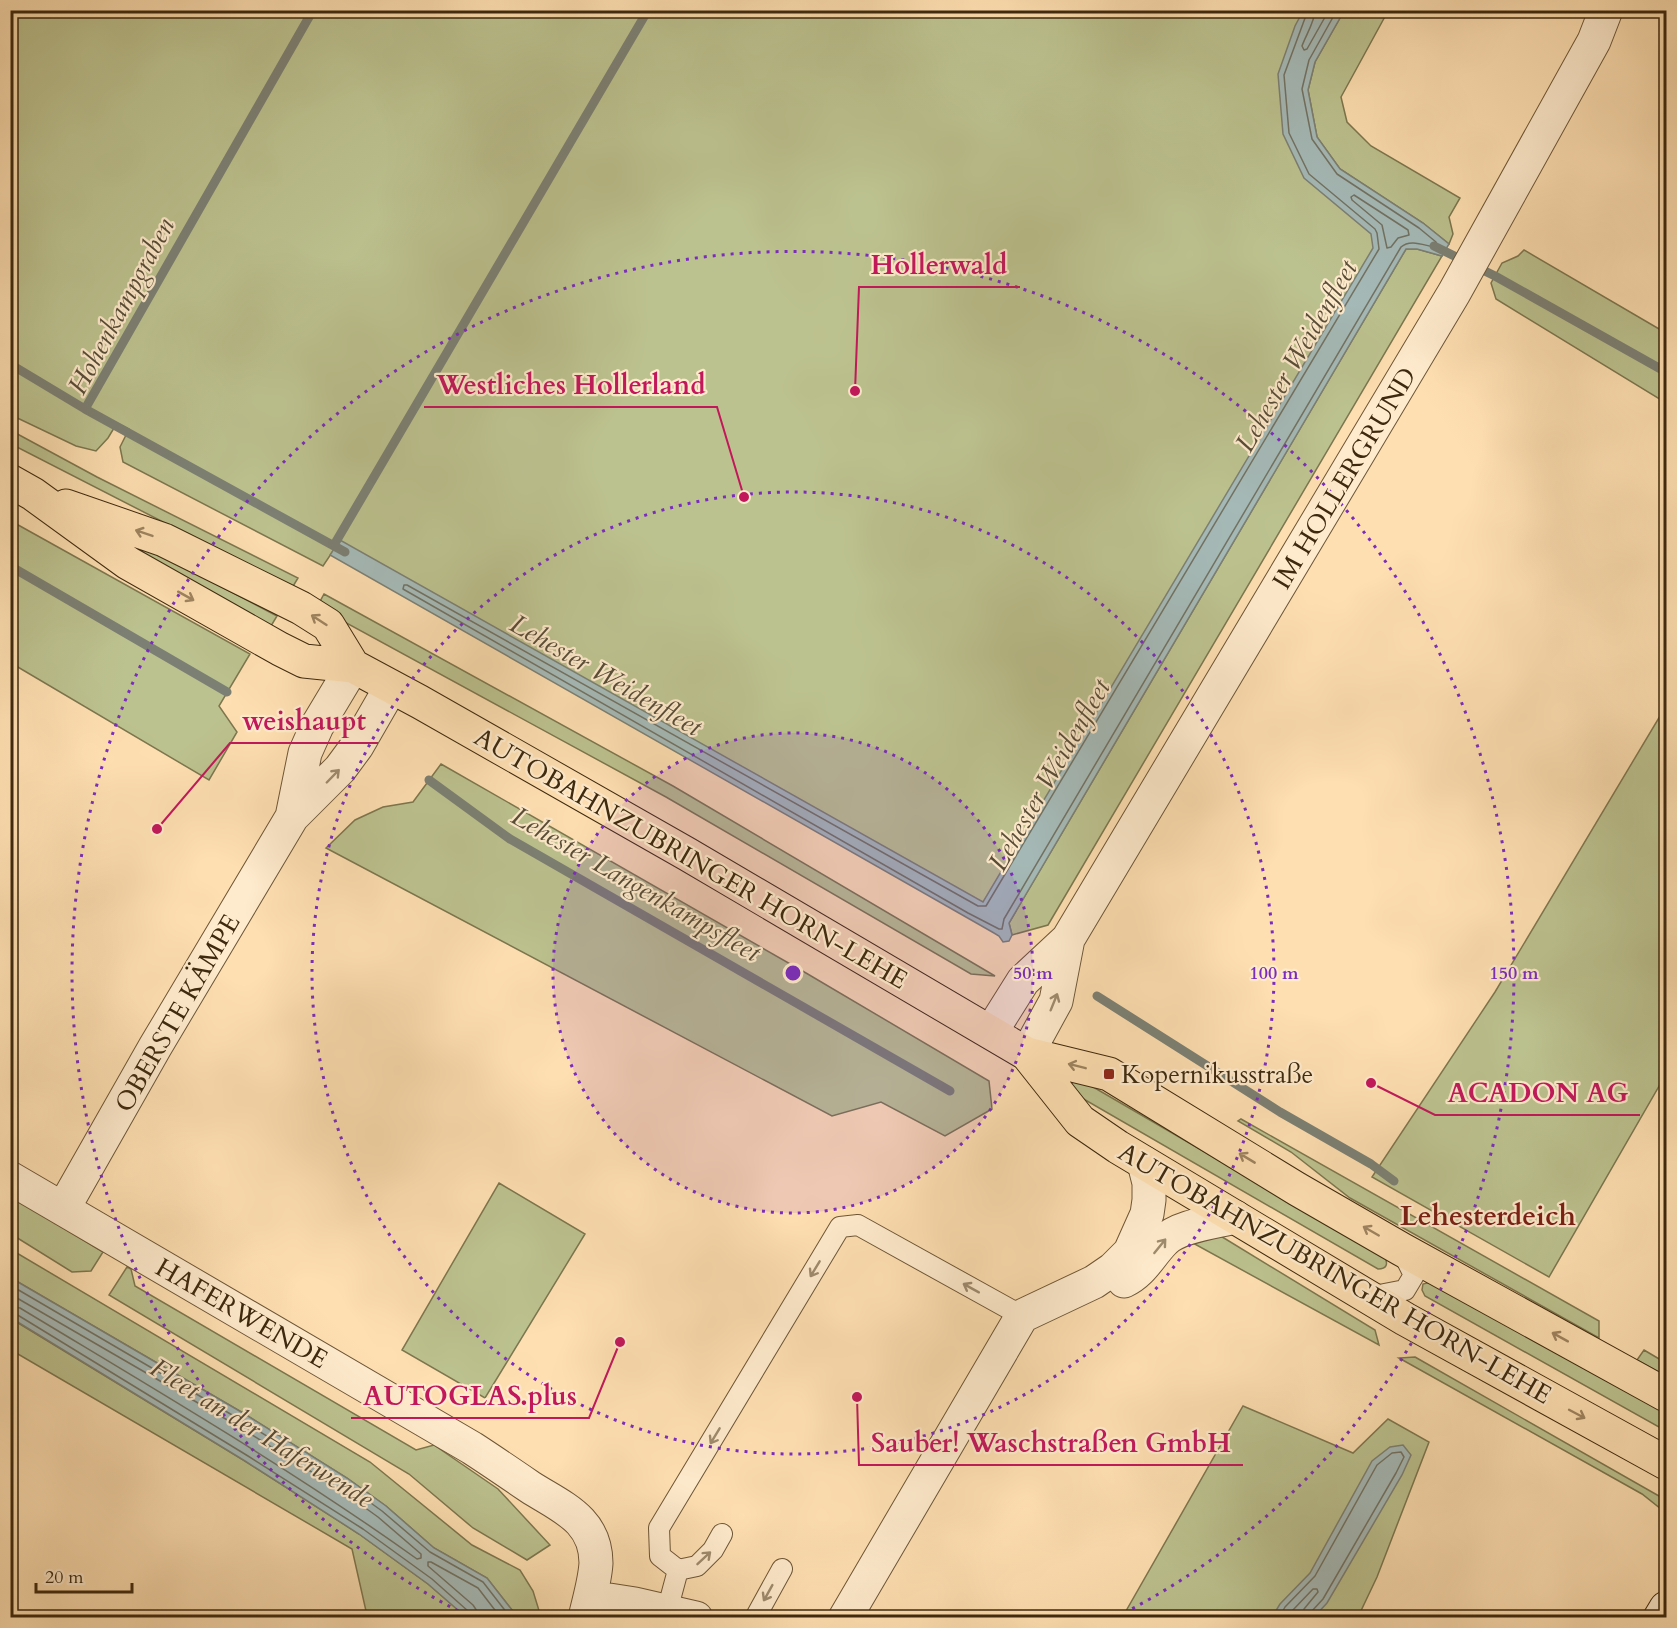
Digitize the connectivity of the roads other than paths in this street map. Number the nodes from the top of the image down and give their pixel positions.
1 (1606, 10) edge
2 (22, 488) edge
3 (353, 666) junction
4 (391, 687) junction
5 (292, 817) junction
6 (1068, 939) junction
7 (991, 1032) junction
8 (1027, 1054) junction
9 (1144, 1163) junction
10 (10, 1178) edge
11 (63, 1209) junction
12 (1235, 1217) junction
13 (1401, 1249) junction
14 (1369, 1297) junction
15 (1056, 1300) junction
16 (1022, 1316) junction
17 (1666, 1395) edge
18 (1666, 1463) edge
19 (722, 1534) dead end
20 (782, 1569) dead end
21 (678, 1570) junction
22 (587, 1607) edge
23 (1666, 1608) edge
24 (682, 1614) edge
25 (755, 1617) edge
26 (844, 1617) edge
27 (1660, 1617) edge

1 - 6 street, IM HOLLERGRUND
2 -> 3 main road, AUTOBAHNZUBRINGER HORN-LEHE
3 -> 2 main road, AUTOBAHNZUBRINGER HORN-LEHE
3 - 4 main road, AUTOBAHNZUBRINGER HORN-LEHE
3 - 5 street, OBERSTE KÄMPE
5 -> 4 street, OBERSTE KÄMPE
4 - 7 main road, AUTOBAHNZUBRINGER HORN-LEHE
5 - 11 street, OBERSTE KÄMPE
6 - 7 street, IM HOLLERGRUND
8 -> 6 street, IM HOLLERGRUND
7 - 8 main road, AUTOBAHNZUBRINGER HORN-LEHE
8 - 9 main road, AUTOBAHNZUBRINGER HORN-LEHE
13 -> 8 main road, AUTOBAHNZUBRINGER HORN-LEHE
9 - 12 main road, AUTOBAHNZUBRINGER HORN-LEHE
9 - 15 street
10 - 11 street, HAFERWENDE
11 - 22 street, HAFERWENDE
12 - 14 main road, AUTOBAHNZUBRINGER HORN-LEHE
15 -> 12 street
13 - 14 lane
17 -> 13 main road, AUTOBAHNZUBRINGER HORN-LEHE
14 -> 18 main road, AUTOBAHNZUBRINGER HORN-LEHE
15 - 16 street
16 -> 21 lane
16 - 26 street
21 -> 19 lane
20 -> 25 lane
21 - 24 lane
22 - 24 street, HAFERWENDE
23 - 27 street

